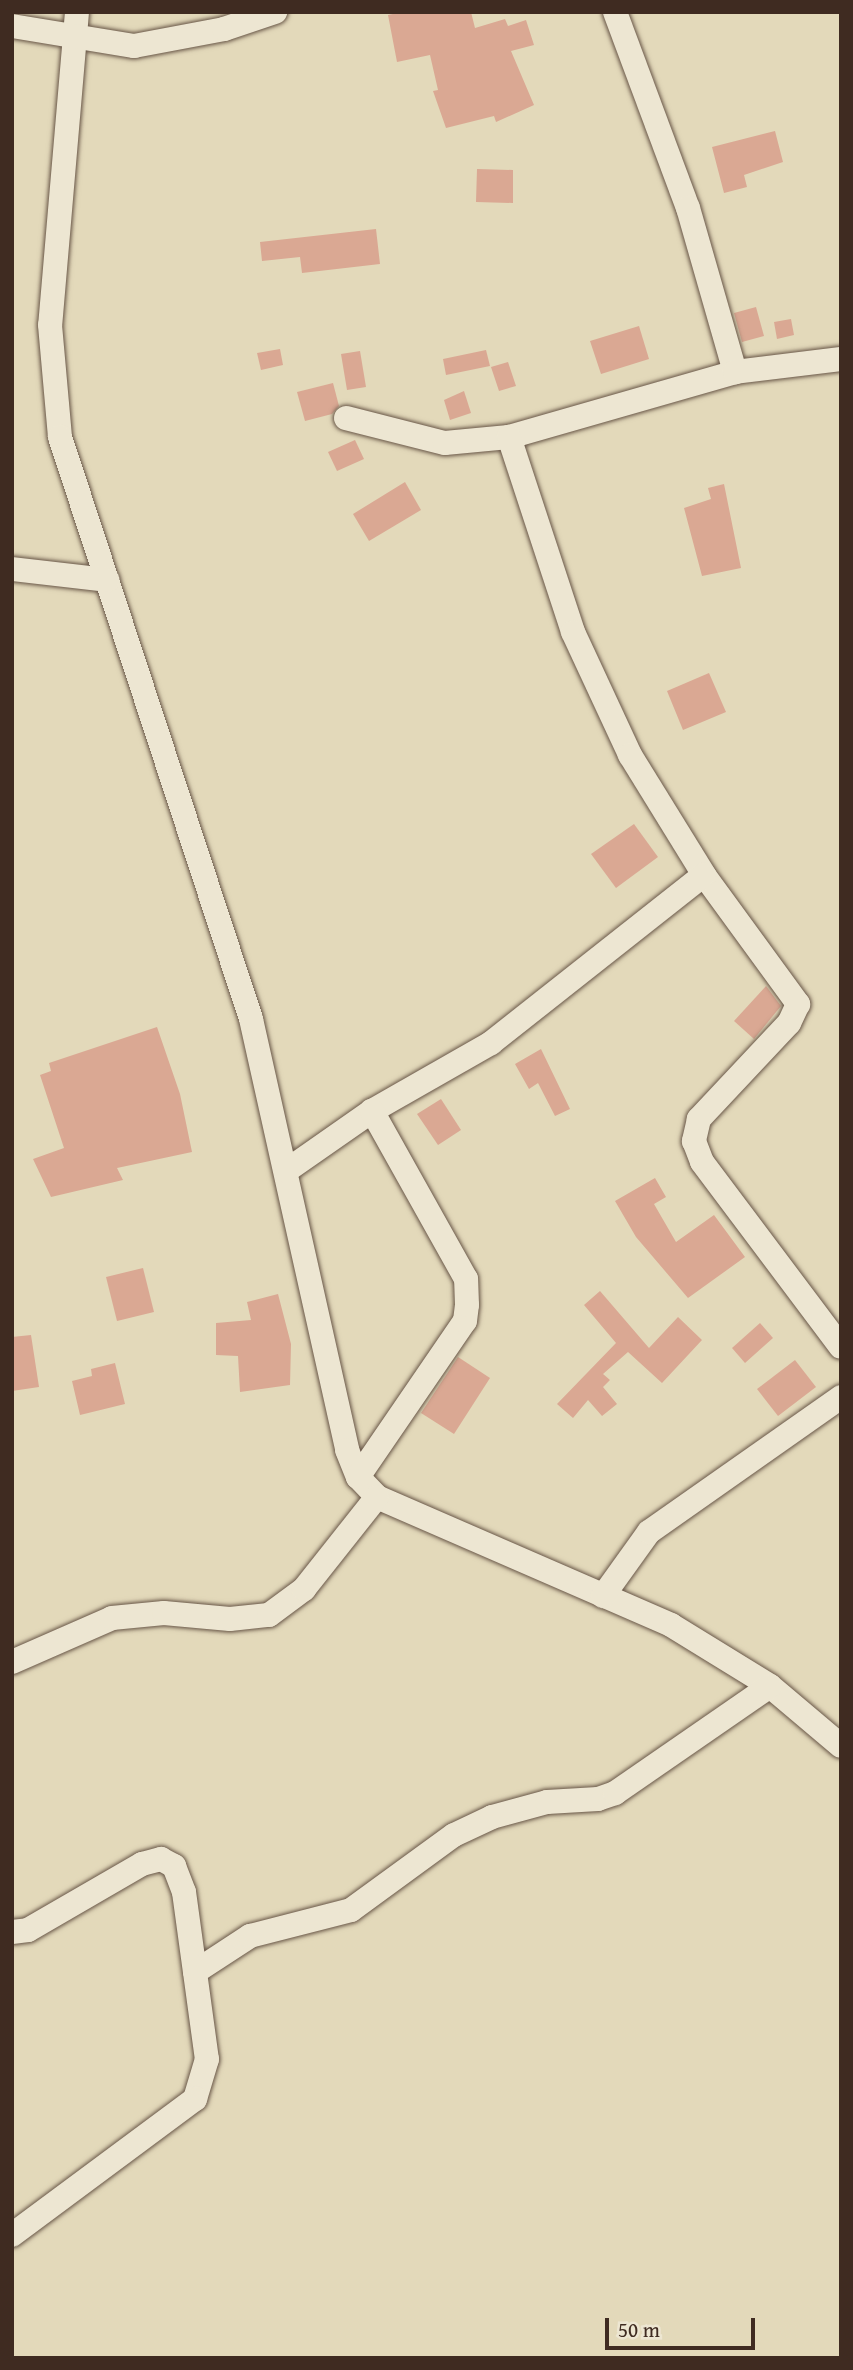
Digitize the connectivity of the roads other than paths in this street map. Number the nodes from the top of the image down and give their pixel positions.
1 (78, 12) edge
2 (275, 12) edge
3 (615, 12) edge
4 (12, 26) edge
5 (74, 39) junction
6 (841, 359) edge
7 (735, 372) junction
8 (346, 418) dead end
9 (509, 437) junction
10 (12, 569) edge
11 (107, 580) junction
12 (704, 875) junction
13 (372, 1111) junction
14 (286, 1171) junction
15 (841, 1347) edge
16 (841, 1397) edge
17 (358, 1477) junction
18 (377, 1497) junction
19 (603, 1596) junction
20 (12, 1662) edge
21 (770, 1686) junction
22 (841, 1746) edge
23 (12, 1932) edge
24 (195, 1972) junction
25 (12, 2235) edge

1 - 5 street
2 - 5 street
3 - 7 street
4 - 5 street
5 - 11 street
6 - 7 street
7 - 9 street
8 - 9 street
9 - 12 street
10 - 11 street
11 - 14 street
12 - 13 street
12 - 15 street
13 - 14 street
13 - 17 street
14 - 17 street
16 - 19 street
17 - 18 street
18 - 19 street
18 - 20 street
19 - 21 street
21 - 22 street
21 - 24 street
23 - 24 street
24 - 25 street

